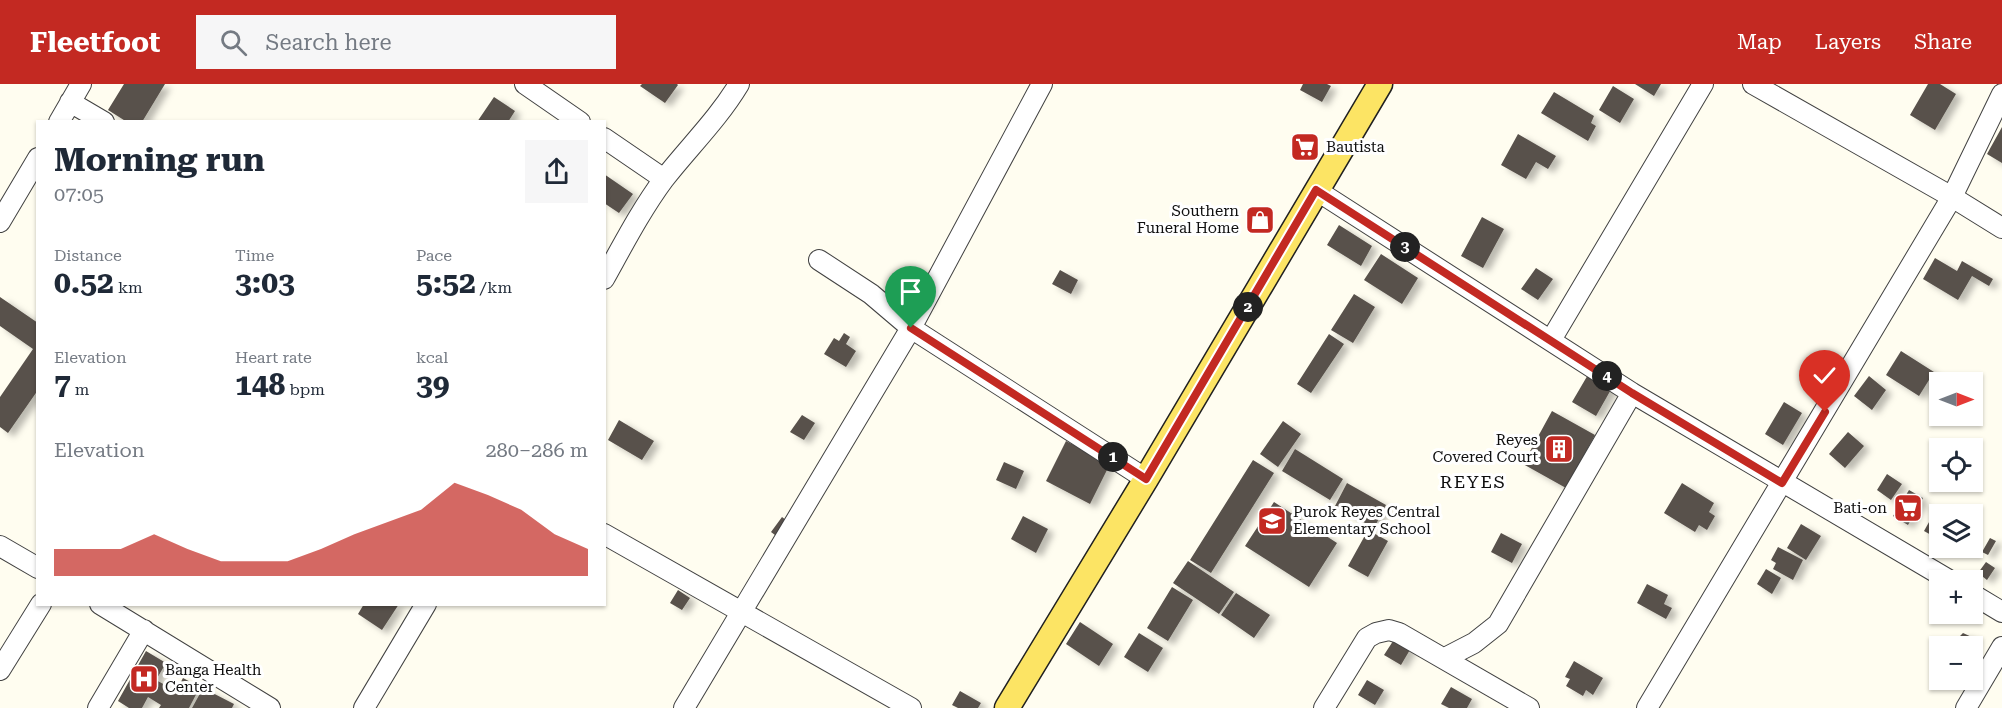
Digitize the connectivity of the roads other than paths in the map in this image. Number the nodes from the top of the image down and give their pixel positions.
1 (81, 84) edge
2 (525, 84) edge
3 (739, 84) edge
4 (1042, 84) edge
5 (1380, 84) edge
6 (1703, 84) edge
7 (1752, 84) edge
8 (2002, 94) edge
9 (70, 102) junction
10 (59, 120) edge
11 (101, 120) edge
12 (577, 120) edge
13 (606, 139) edge
14 (36, 161) edge
15 (664, 179) junction
16 (1316, 190) junction
17 (1952, 197) junction
18 (0, 222) edge
19 (2002, 228) edge
20 (819, 260) dead end
21 (606, 275) edge
22 (911, 328) junction
23 (1551, 340) junction
24 (1632, 393) junction
25 (1146, 479) junction
26 (1782, 483) junction
27 (606, 535) edge
28 (0, 546) edge
29 (36, 567) edge
30 (1932, 570) edge
31 (1983, 601) edge
32 (40, 606) edge
33 (103, 606) edge
34 (425, 606) edge
35 (742, 612) junction
36 (2002, 612) edge
37 (144, 630) junction
38 (2002, 647) edge
39 (1445, 658) junction
40 (0, 670) edge
41 (98, 708) edge
42 (270, 708) edge
43 (364, 708) edge
44 (684, 708) edge
45 (911, 708) edge
46 (1007, 708) edge
47 (1324, 708) edge
48 (1528, 708) edge
49 (1647, 708) edge
50 (1966, 708) edge

1 - 9 street
2 - 12 street
3 - 15 street
4 - 22 street
5 - 16 main road
6 - 23 street
7 - 17 street
8 - 17 street
9 - 10 street
9 - 11 street
13 - 15 street
14 - 18 street
15 - 21 street
16 - 23 street
16 - 25 main road
17 - 19 street
17 - 26 street
20 - 22 street
22 - 25 street
22 - 35 street
23 - 24 street
24 - 26 street
24 - 39 street
25 - 46 main road
26 - 30 street
26 - 49 street
27 - 35 street
28 - 29 street
31 - 36 street
32 - 40 street
33 - 37 street
34 - 43 street
35 - 44 street
35 - 45 street
37 - 41 street
37 - 42 street
38 - 50 street
39 - 47 street
39 - 48 street

